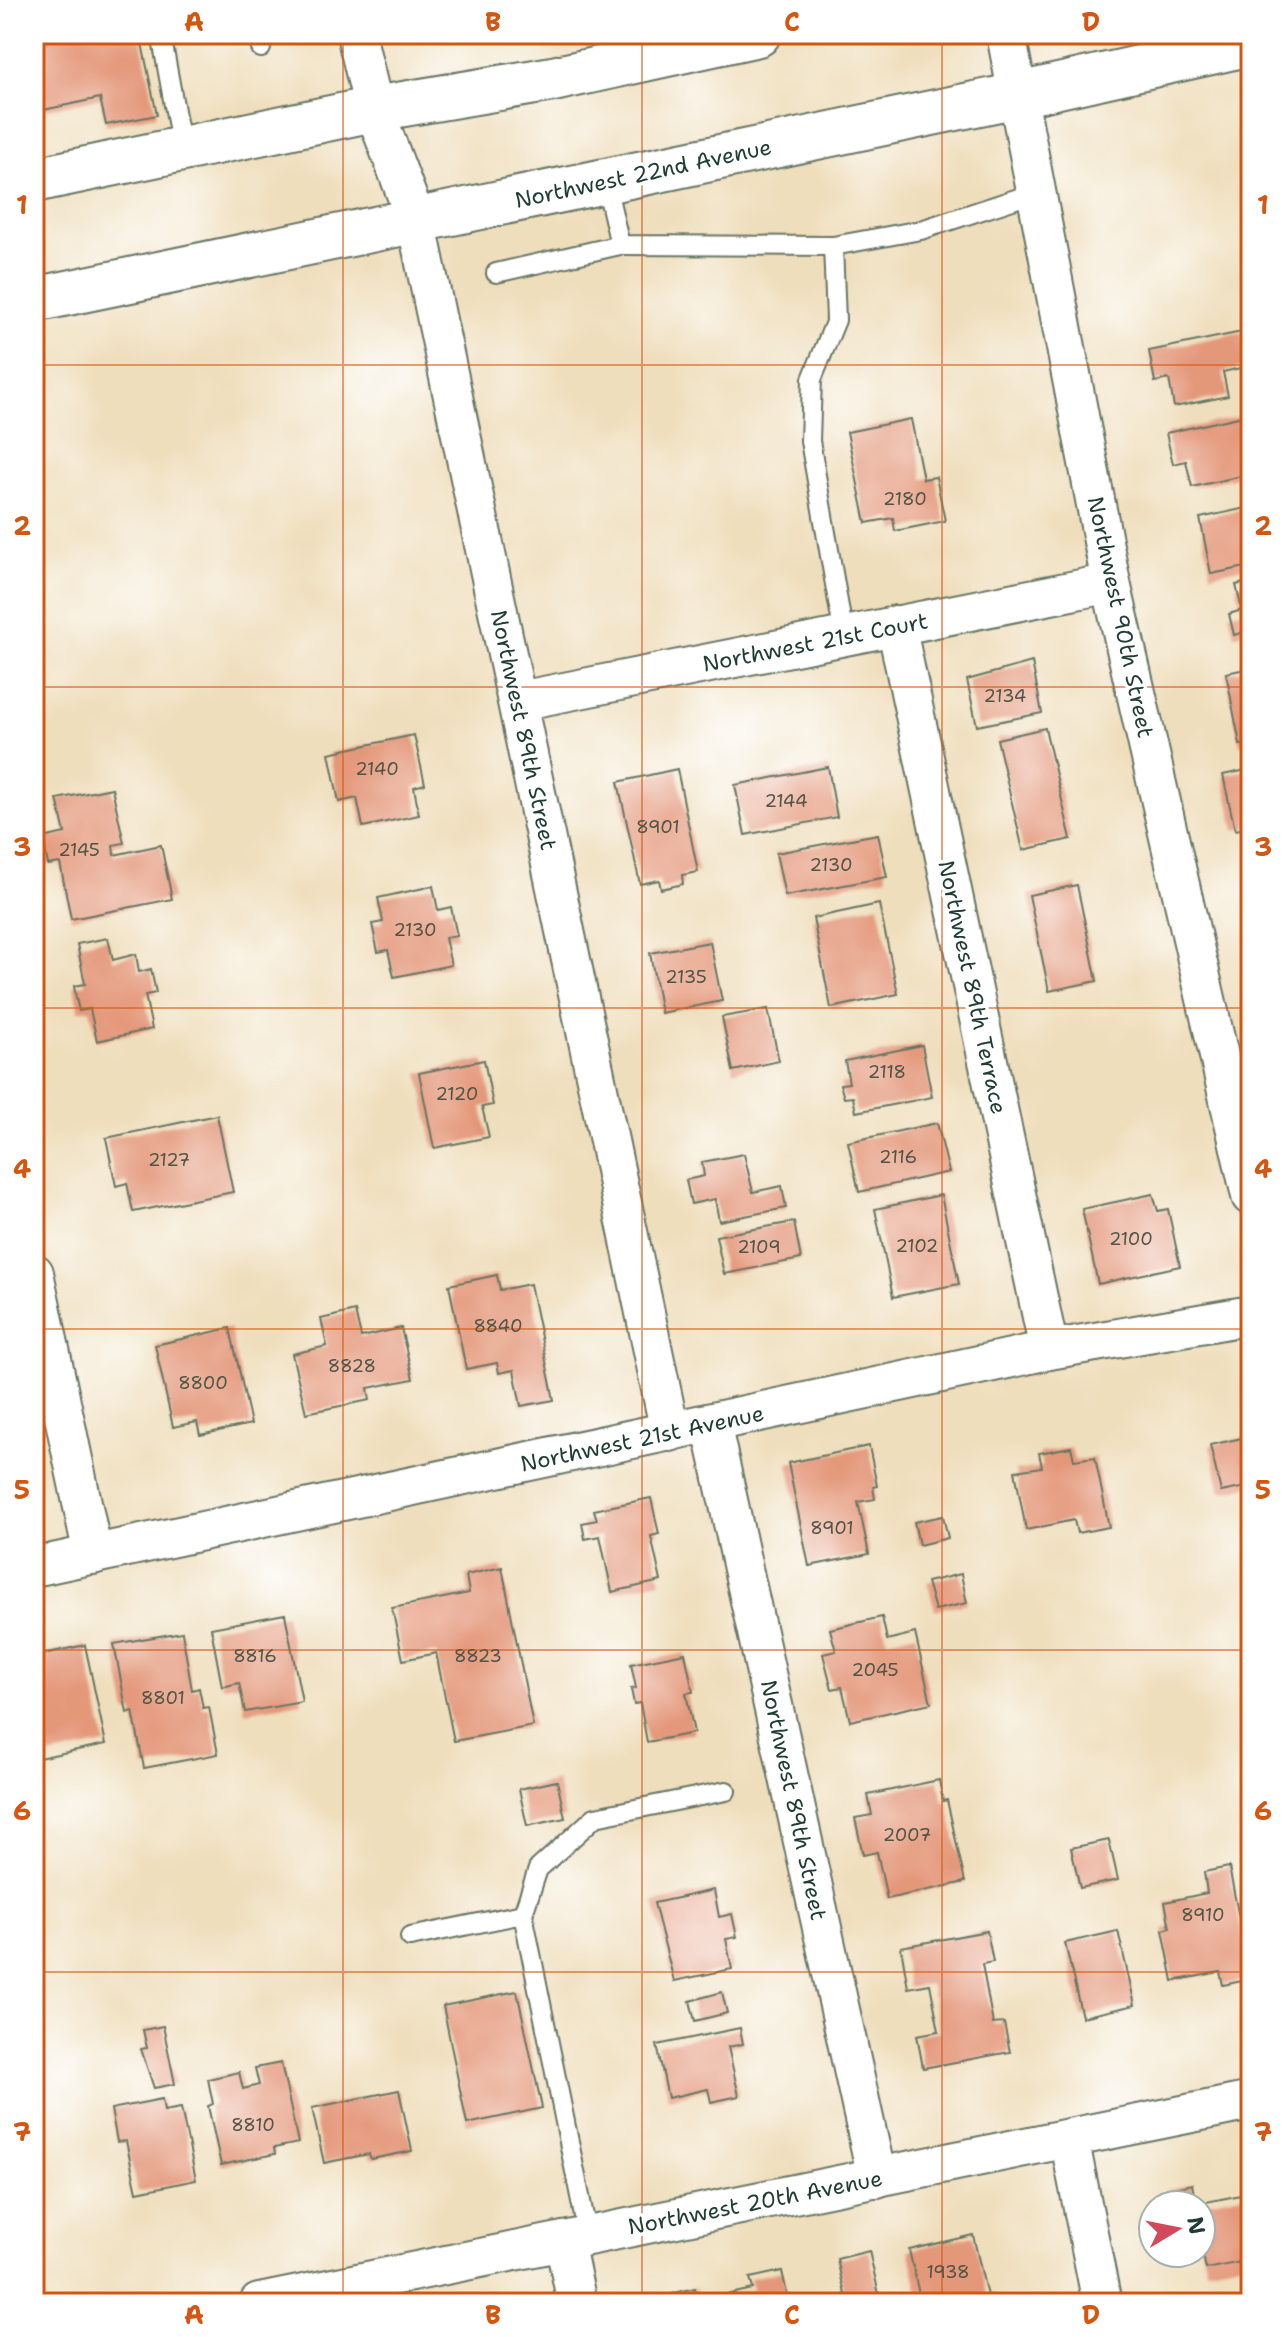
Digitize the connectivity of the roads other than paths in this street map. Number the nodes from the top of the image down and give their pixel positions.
1 (161, 34) edge
2 (356, 34) edge
3 (758, 34) edge
4 (1006, 34) edge
5 (1251, 43) edge
6 (1018, 95) junction
7 (374, 109) junction
8 (182, 149) junction
9 (34, 180) edge
10 (605, 180) junction
11 (1037, 192) junction
12 (416, 220) junction
13 (620, 245) junction
14 (833, 246) junction
15 (496, 273) dead end
16 (34, 300) edge
17 (1111, 583) junction
18 (896, 625) junction
19 (844, 636) junction
20 (519, 701) junction
21 (1251, 1196) edge
22 (34, 1273) edge
23 (1251, 1315) edge
24 (1049, 1350) junction
25 (711, 1423) junction
26 (670, 1432) junction
27 (93, 1555) junction
28 (34, 1567) edge
29 (726, 1791) dead end
30 (523, 1914) junction
31 (410, 1937) dead end
32 (1251, 2101) edge
33 (1069, 2138) junction
34 (877, 2178) junction
35 (576, 2239) junction
36 (259, 2303) edge
37 (577, 2303) edge
38 (1102, 2303) edge

1 - 8 lane
2 - 7 street, Northwest 89th Street
3 - 7 main road
4 - 6 street, Northwest 90th Street
5 - 6 main road, Northwest 22nd Avenue
6 - 10 main road, Northwest 22nd Avenue
6 - 11 street, Northwest 90th Street
7 - 8 main road
7 - 12 street, Northwest 89th Street
8 - 9 main road
10 - 12 main road, Northwest 22nd Avenue
10 - 13 lane
11 - 14 lane
11 - 17 street, Northwest 90th Street
12 - 16 main road, Northwest 22nd Avenue
12 - 20 street, Northwest 89th Street
13 - 14 lane
13 - 15 lane
14 - 19 lane
17 - 18 street, Northwest 21st Court
17 - 21 street, Northwest 90th Street
18 - 19 street, Northwest 21st Court
18 - 24 street, Northwest 89th Terrace
19 - 20 street, Northwest 21st Court
20 - 26 street, Northwest 89th Street
22 - 27 street
23 - 24 street, Northwest 21st Avenue
24 - 25 street, Northwest 21st Avenue
25 - 26 street, Northwest 21st Avenue
25 - 34 street, Northwest 89th Street
26 - 27 street, Northwest 21st Avenue
27 - 28 street, Northwest 21st Avenue
29 - 30 lane
30 - 31 lane
30 - 35 lane
32 - 33 street, Northwest 20th Avenue
33 - 34 street, Northwest 20th Avenue
33 - 38 street
34 - 35 street, Northwest 20th Avenue
35 - 36 street, Northwest 20th Avenue
35 - 37 street

